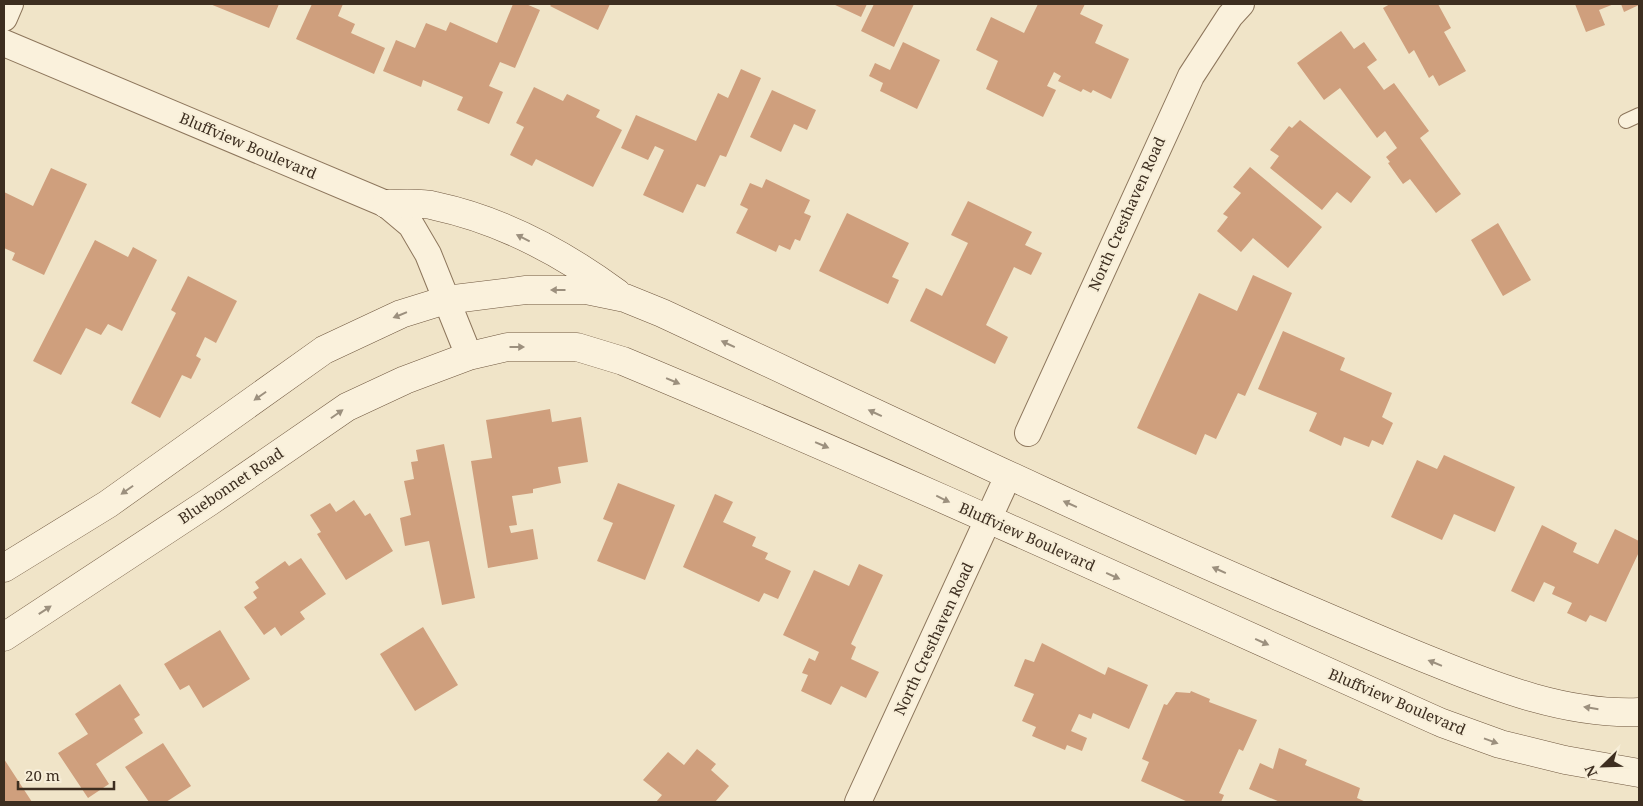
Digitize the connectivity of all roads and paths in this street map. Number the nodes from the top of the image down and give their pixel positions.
1 (10, 4) edge
2 (1241, 4) edge
3 (4, 18) edge
4 (4, 43) edge
5 (386, 204) junction
6 (625, 298) junction
7 (446, 300) junction
8 (469, 356) junction
9 (1028, 432) dead end
10 (1008, 476) junction
11 (989, 521) junction
12 (4, 568) edge
13 (4, 637) edge
14 (1639, 712) edge
15 (1639, 773) edge
16 (858, 802) edge

1 - 3 street
2 - 9 street, North Cresthaven Road
4 - 5 street, Bluffview Boulevard
6 -> 5 main road
5 - 7 street, Bluffview Boulevard
6 -> 7 main road
10 -> 6 main road
7 - 8 street, Bluffview Boulevard
7 -> 12 main road
8 -> 11 main road, Bluffview Boulevard
13 -> 8 main road, Bluebonnet Road
10 - 11 street, North Cresthaven Road
14 -> 10 main road
11 -> 15 main road, Bluffview Boulevard
11 - 16 street, North Cresthaven Road

